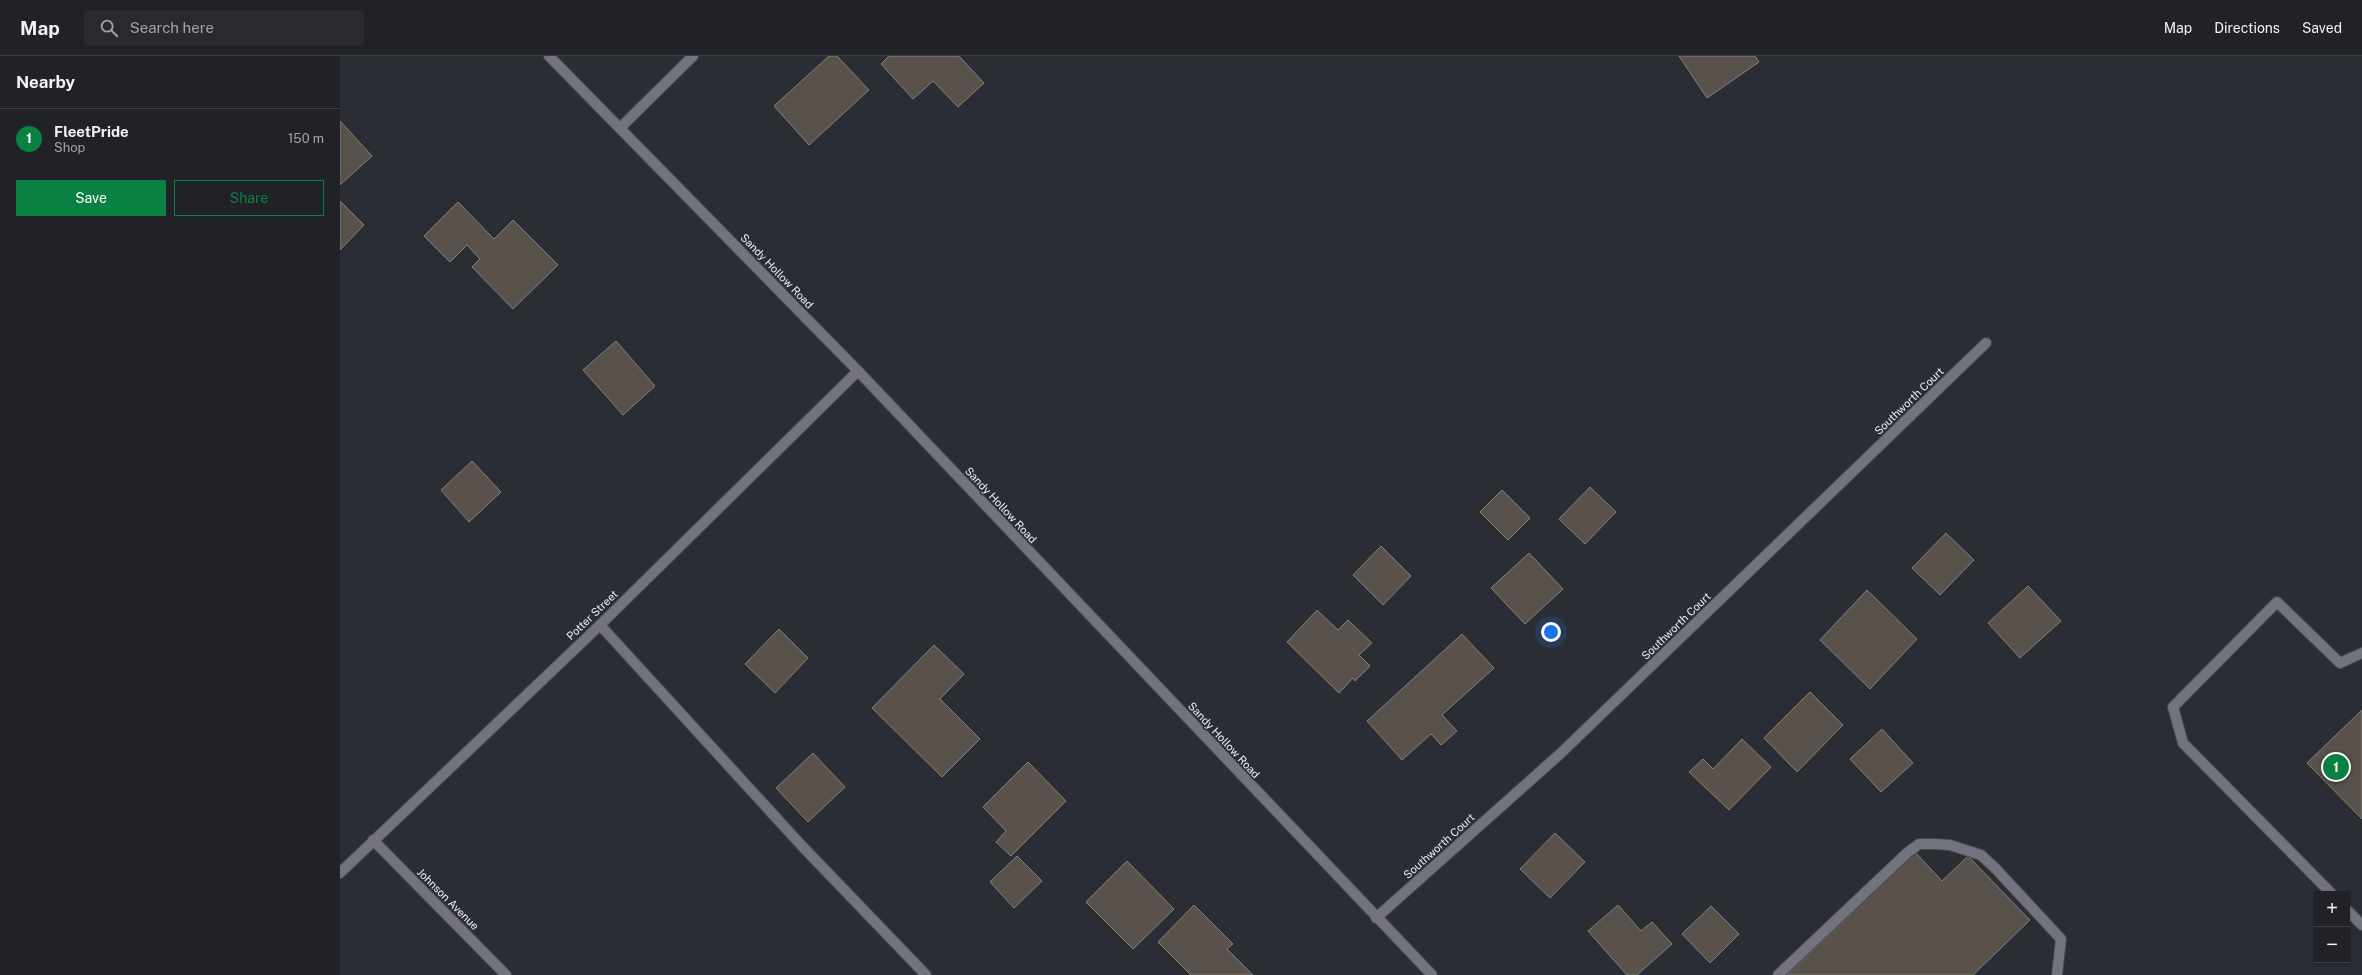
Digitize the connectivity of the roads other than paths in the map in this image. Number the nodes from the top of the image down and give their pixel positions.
1 (549, 56) edge
2 (693, 56) edge
3 (620, 128) junction
4 (1986, 343) dead end
5 (858, 371) junction
6 (600, 625) junction
7 (2362, 653) edge
8 (373, 840) junction
9 (340, 873) edge
10 (2329, 891) edge
11 (2350, 913) edge
12 (1376, 918) junction
13 (2362, 925) edge
14 (506, 975) edge
15 (926, 975) edge
16 (1432, 975) edge
17 (1778, 975) edge
18 (2057, 975) edge

1 - 3 street, Sandy Hollow Road
2 - 3 street
3 - 5 street, Sandy Hollow Road
4 - 12 street, Southworth Court
5 - 6 street, Potter Street
5 - 12 street, Sandy Hollow Road
6 - 8 street, Potter Street
6 - 15 street
7 - 10 street
8 - 9 street, Potter Street
8 - 14 street, Johnson Avenue
11 - 13 street
12 - 16 street, Sandy Hollow Road
17 - 18 street

